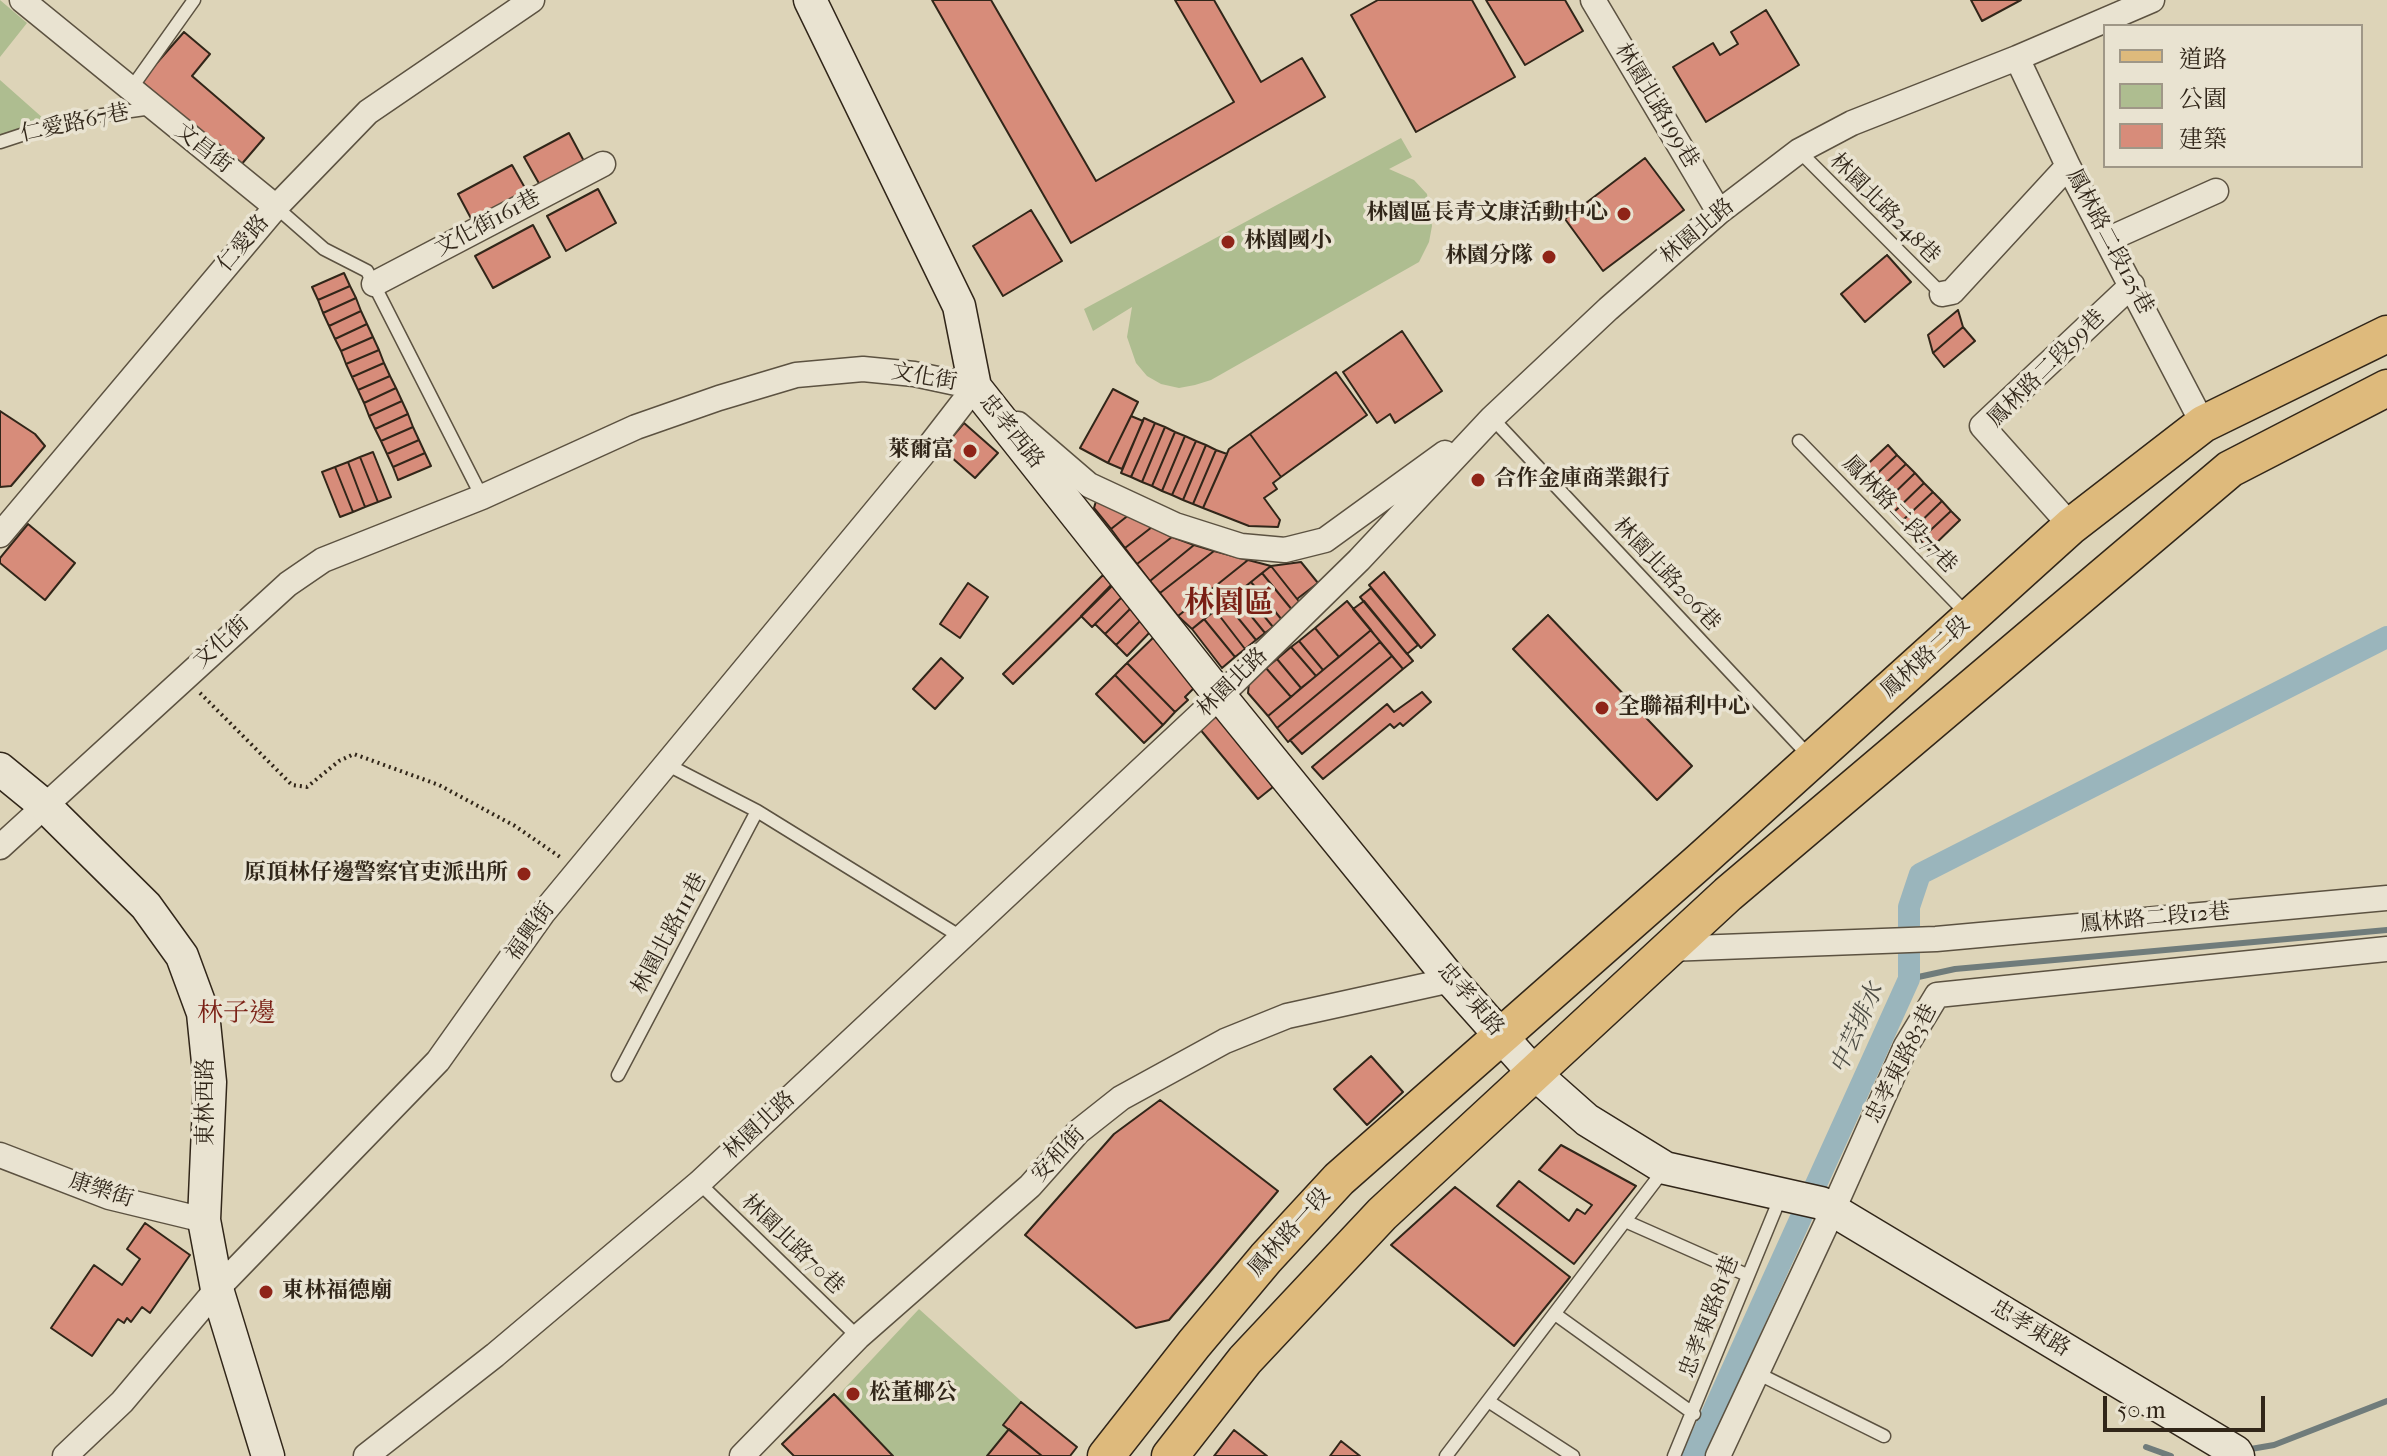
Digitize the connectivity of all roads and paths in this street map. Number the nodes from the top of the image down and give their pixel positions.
1 (22, 0) edge
2 (194, 0) edge
3 (532, 0) edge
4 (810, 0) edge
5 (1593, 0) edge
6 (2152, 0) edge
7 (2017, 58) junction
8 (130, 90) junction
9 (152, 108) junction
10 (0, 142) edge
11 (1799, 151) junction
12 (603, 164) dead end
13 (2068, 166) junction
14 (2216, 191) dead end
15 (276, 207) junction
16 (1719, 212) junction
17 (2109, 239) junction
18 (374, 284) junction
19 (2132, 285) junction
20 (1942, 294) joint
21 (2387, 334) edge
22 (975, 387) junction
23 (2387, 388) edge
24 (1492, 418) junction
25 (2203, 424) junction
26 (1799, 441) dead end
27 (482, 497) junction
28 (2071, 526) junction
29 (0, 535) edge
30 (1970, 618) junction
31 (185, 678) junction
32 (1220, 696) junction
33 (1812, 759) junction
34 (666, 764) junction
35 (0, 769) edge
36 (45, 806) junction
37 (757, 811) junction
38 (0, 847) edge
39 (579, 870) junction
40 (2387, 898) edge
41 (961, 937) junction
42 (1667, 949) junction
43 (2387, 949) edge
44 (1451, 980) junction
45 (1500, 1034) junction
46 (1534, 1073) junction
47 (618, 1075) dead end
48 (0, 1155) edge
49 (1665, 1168) junction
50 (699, 1183) junction
51 (1808, 1201) junction
52 (204, 1220) junction
53 (1625, 1221) junction
54 (1747, 1275) junction
55 (217, 1289) junction
56 (1555, 1314) junction
57 (858, 1337) junction
58 (1757, 1373) junction
59 (1488, 1401) junction
60 (1694, 1414) junction
61 (1884, 1436) dead end
62 (65, 1456) edge
63 (268, 1456) edge
64 (366, 1456) edge
65 (742, 1456) edge
66 (1106, 1456) edge
67 (1170, 1456) edge
68 (1446, 1456) edge
69 (1573, 1456) edge
70 (1674, 1456) edge
71 (1718, 1456) edge
72 (2238, 1456) edge

1 - 8 street, 仁愛路67巷
2 - 8 lane
3 - 15 street, 仁愛路
4 - 22 street, 忠孝西路
5 - 16 street, 林園北路199巷
6 - 7 street, 林園北路
7 - 11 street, 林園北路
7 - 13 street, 鳳林路二段125巷
8 - 9 street, 文昌街
9 - 10 lane, 仁愛路67巷
9 - 15 street, 文昌街
11 - 16 street, 林園北路
11 - 20 lane, 林園北路248巷
12 - 18 street, 文化街161巷
13 - 17 street, 鳳林路二段125巷
13 - 20 street
14 - 17 street
15 - 18 lane
15 - 29 street, 仁愛路
16 - 24 street, 林園北路
17 - 19 street, 鳳林路二段125巷
18 - 27 lane
19 - 25 street, 鳳林路二段125巷
19 - 28 street, 鳳林路二段99巷
21 - 25 main road, 鳳林路二段
22 - 24 street, 文化街
22 - 27 street, 文化街
22 - 32 street, 忠孝西路
22 - 34 street, 福興街
23 - 42 main road
24 - 32 street, 林園北路
24 - 33 lane, 林園北路206巷
25 - 28 main road, 鳳林路二段
26 - 30 lane, 鳳林路二段77巷
27 - 31 street, 文化街
28 - 30 main road, 鳳林路二段
30 - 33 main road, 鳳林路二段
31 - 36 street, 文化街
31 - 39 path
32 - 41 street, 林園北路
32 - 44 street, 忠孝東路
33 - 45 main road, 鳳林路二段
34 - 37 lane
34 - 39 street, 福興街
35 - 36 street, 東林西路
36 - 38 street, 文化街
36 - 52 street, 東林西路
37 - 41 lane
37 - 47 lane, 林園北路111巷
39 - 55 street, 福興街
40 - 42 street, 鳳林路二段12巷
41 - 50 street, 林園北路
42 - 46 main road
43 - 51 street, 忠孝東路83巷
44 - 45 street, 忠孝東路
44 - 57 street, 安和街
45 - 46 street, 忠孝東路
45 - 66 main road, 鳳林路一段
46 - 49 street, 忠孝東路
46 - 67 main road
48 - 52 street, 康樂街
49 - 51 street, 忠孝東路
49 - 53 lane
50 - 57 lane, 林園北路70巷
50 - 64 street, 林園北路
51 - 54 lane, 忠孝東路81巷
51 - 58 street, 忠孝東路83巷
51 - 72 street, 忠孝東路
52 - 55 street, 東林西路
53 - 54 lane
53 - 56 lane
54 - 60 lane, 忠孝東路81巷
55 - 62 street, 福興街
55 - 63 street, 東林西路
56 - 59 lane
56 - 60 lane
57 - 65 street, 安和街
58 - 61 lane
58 - 71 street, 忠孝東路83巷
59 - 68 lane
59 - 69 lane
60 - 70 lane, 忠孝東路81巷

